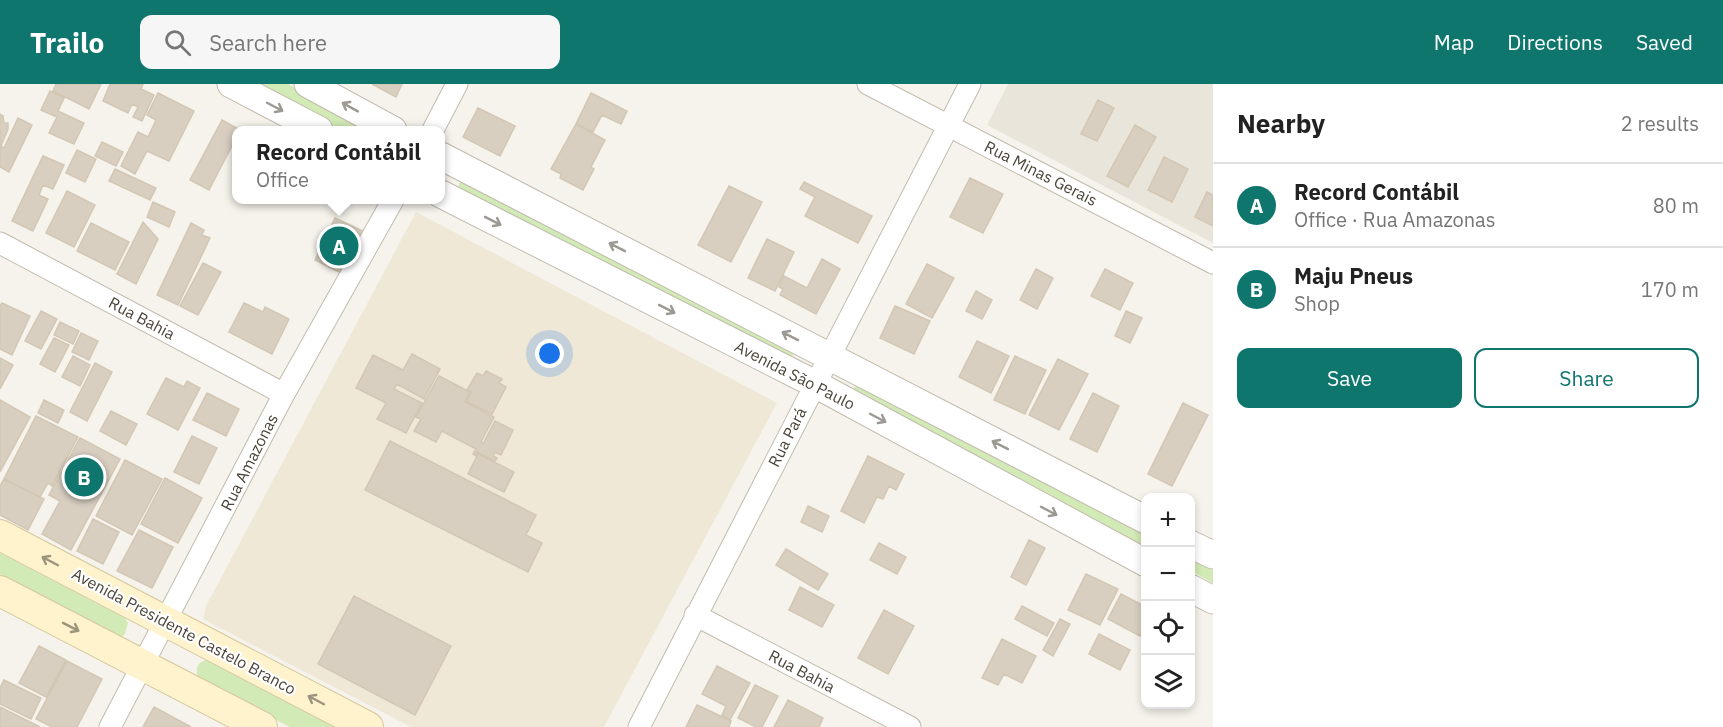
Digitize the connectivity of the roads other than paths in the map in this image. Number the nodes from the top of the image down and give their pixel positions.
1 (231, 84) edge
2 (308, 84) edge
3 (457, 84) edge
4 (868, 84) edge
5 (970, 84) edge
6 (311, 126) edge
7 (386, 126) edge
8 (435, 126) edge
9 (949, 126) junction
10 (445, 158) edge
11 (445, 196) edge
12 (391, 204) edge
13 (0, 243) edge
14 (1213, 262) edge
15 (830, 356) junction
16 (815, 384) junction
17 (284, 394) junction
18 (1141, 517) edge
19 (0, 535) edge
20 (1195, 546) edge
21 (1213, 555) edge
22 (1141, 560) edge
23 (1195, 590) edge
24 (0, 591) edge
25 (1213, 600) edge
26 (695, 615) junction
27 (166, 622) junction
28 (144, 665) junction
29 (110, 727) edge
30 (262, 727) edge
31 (368, 727) edge
32 (639, 727) edge
33 (910, 727) edge

1 -> 6 street
7 -> 2 street
3 - 8 street
4 - 9 street, Rua Minas Gerais
5 - 9 street, Rua Pará
9 - 14 street, Rua Minas Gerais
9 - 15 street, Rua Pará
15 -> 10 street, Avenida São Paulo
11 -> 16 street, Avenida São Paulo
12 - 17 street, Rua Amazonas
13 - 17 street, Rua Bahia
15 - 16 street, Rua Pará
18 -> 15 street, Avenida São Paulo
16 -> 22 street, Avenida São Paulo
16 - 26 street, Rua Pará
17 - 27 street, Rua Amazonas
27 -> 19 main road, Avenida Presidente Castelo Branco
20 - 21 street
23 - 25 street
24 -> 28 main road
26 - 32 street, Rua Pará
26 - 33 street, Rua Bahia
27 - 28 street, Rua Amazonas
31 -> 27 main road, Avenida Presidente Castelo Branco
28 - 29 street, Rua Amazonas
28 - 30 main road

